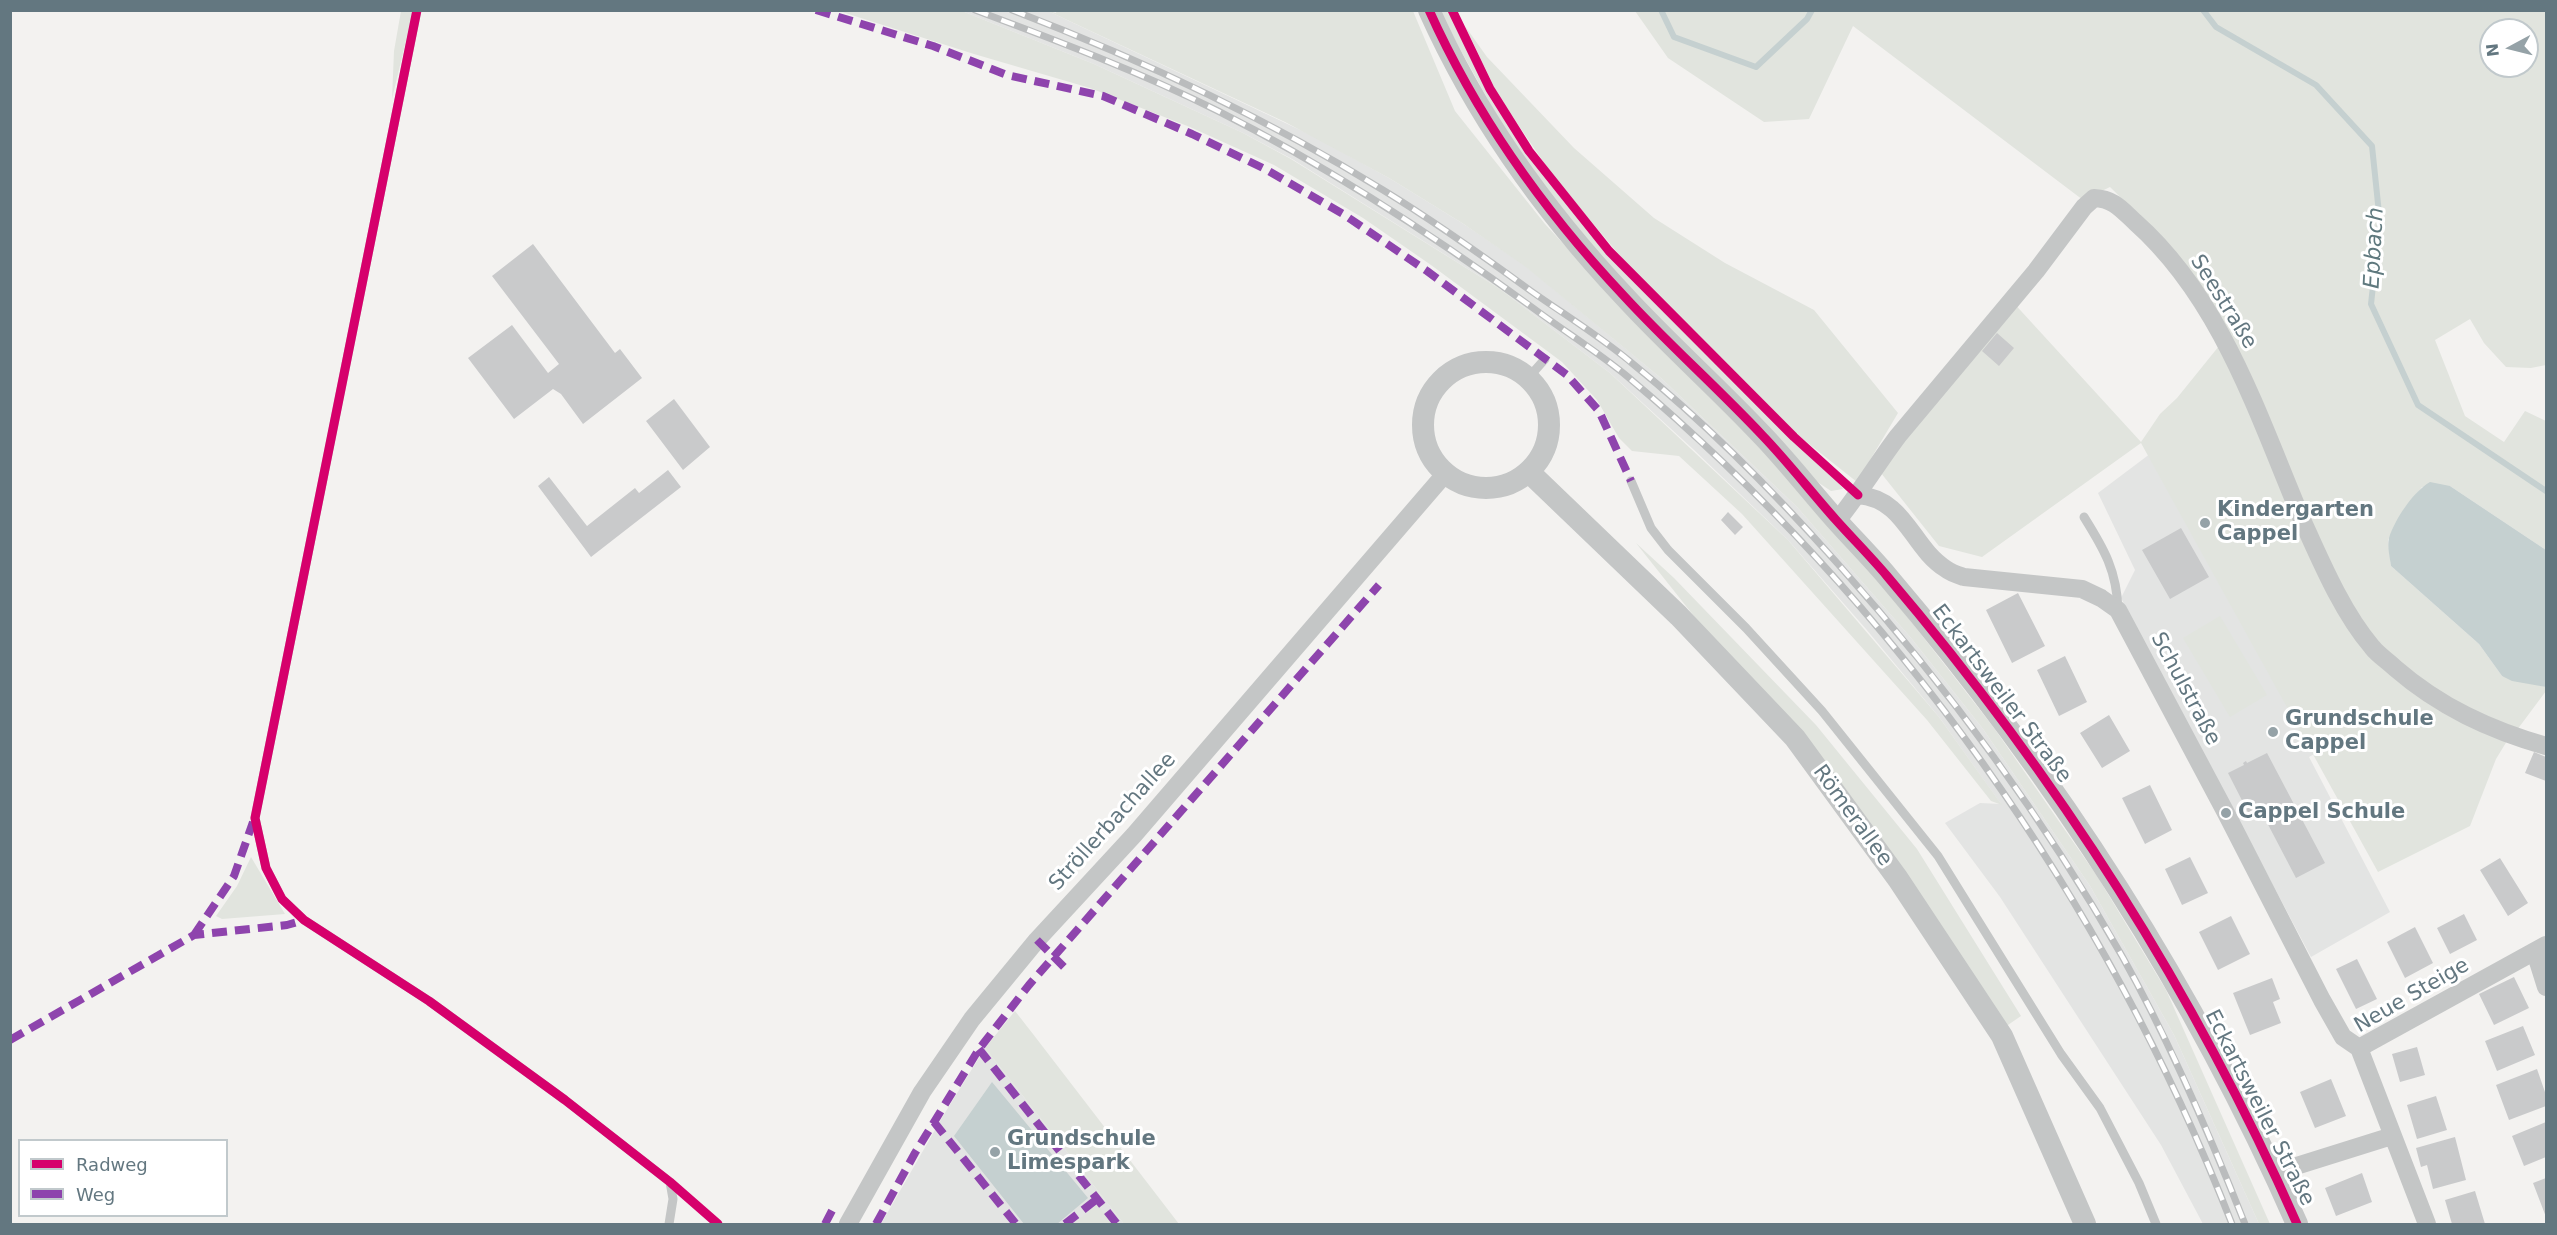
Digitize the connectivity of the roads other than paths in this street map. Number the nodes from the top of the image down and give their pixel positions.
1 (417, 10) edge
2 (1429, 10) edge
3 (1545, 359) dead end
4 (1529, 377) junction
5 (1529, 472) junction
6 (1446, 474) junction
7 (1631, 481) dead end
8 (1858, 495) junction
9 (2084, 517) dead end
10 (1837, 520) junction
11 (2118, 610) junction
12 (2547, 746) edge
13 (2541, 949) edge
14 (2547, 987) edge
15 (2359, 1048) junction
16 (2392, 1136) junction
17 (2274, 1173) junction
18 (669, 1224) edge
19 (848, 1224) edge
20 (2085, 1224) edge
21 (2156, 1224) edge
22 (2297, 1224) edge
23 (2427, 1224) edge

1 - 18 lane
2 - 10 street, Eckartsweiler Straße
3 - 4 lane
4 - 5 street
4 - 6 street
5 - 6 street
5 - 20 street, Römerallee
6 - 19 street, Ströllerbachallee
7 - 21 lane
8 - 10 street, Seestraße
8 - 11 street, Schulstraße
8 - 12 street, Seestraße
9 - 11 lane
10 - 17 street, Eckartsweiler Straße
11 - 15 street, Schulstraße
13 - 14 street
13 - 15 street, Neue Steige
15 - 16 street, Neue Steige
16 - 17 street
16 - 23 street, Neue Steige
17 - 22 street, Eckartsweiler Straße

